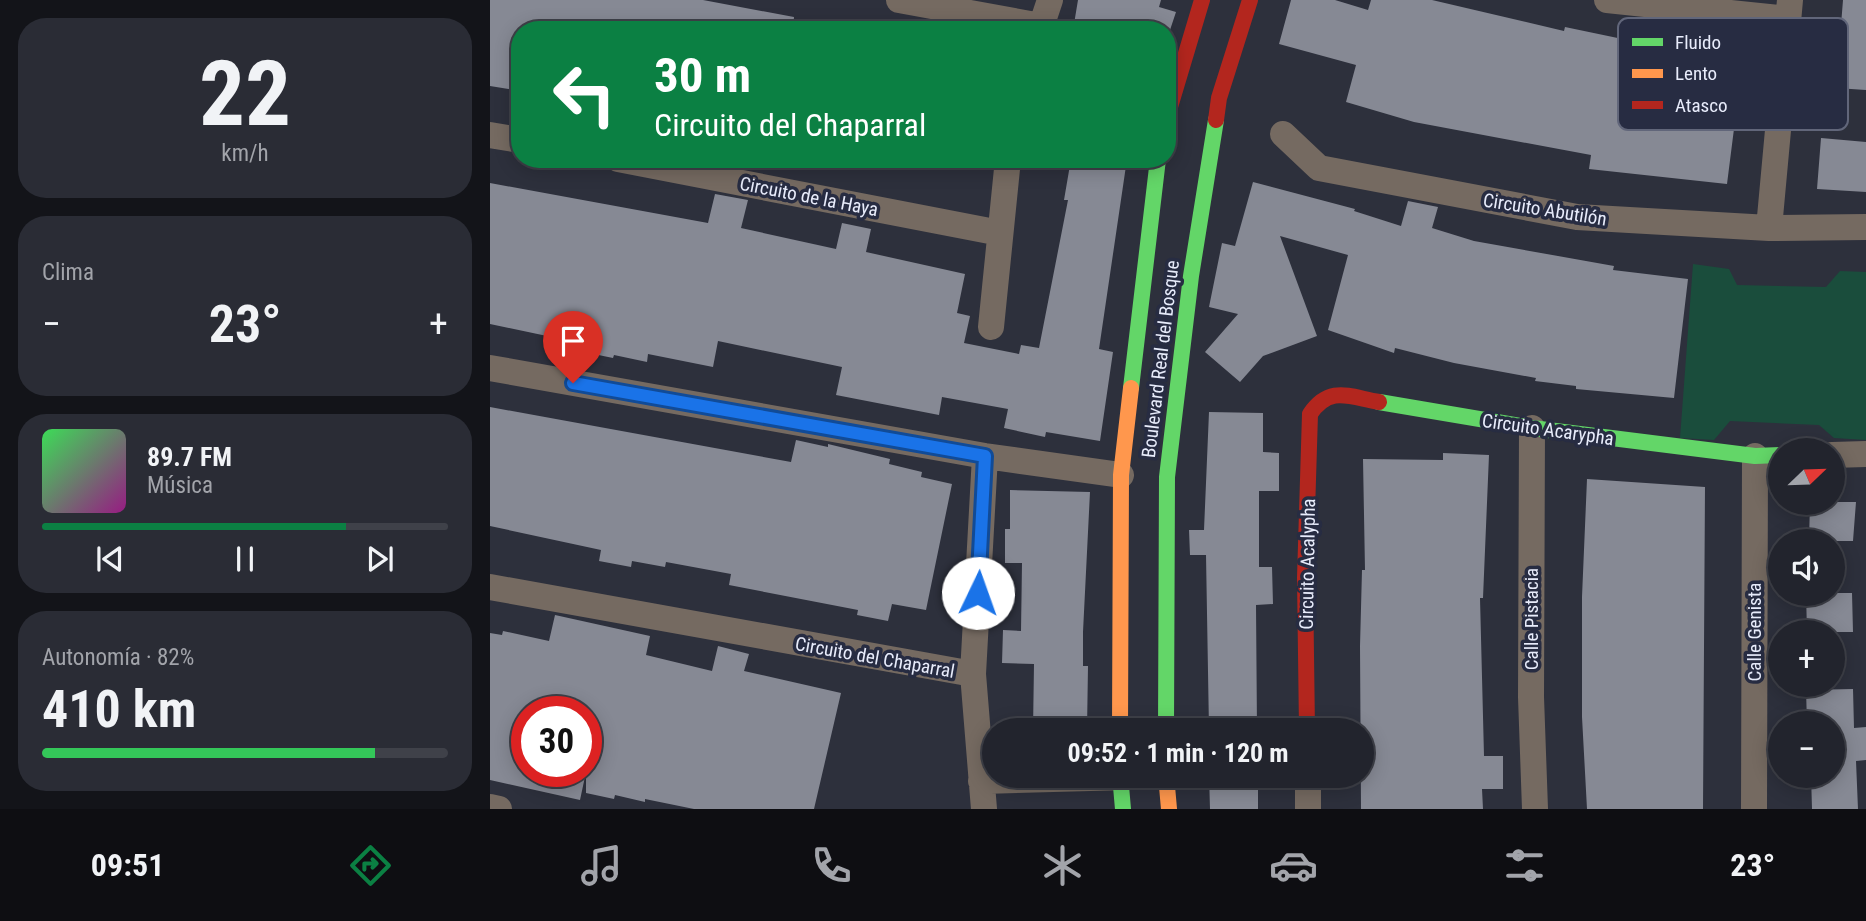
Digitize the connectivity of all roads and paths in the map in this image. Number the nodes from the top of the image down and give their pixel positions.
1 (899, 0) edge
2 (1050, 0) edge
3 (1202, 0) edge
4 (1250, 0) edge
5 (1607, 0) edge
6 (1789, 10) edge
7 (1006, 21) edge
8 (1043, 21) edge
9 (1176, 87) edge
10 (1778, 130) edge
11 (1283, 134) dead end
12 (490, 135) edge
13 (511, 138) edge
14 (664, 168) edge
15 (1007, 168) edge
16 (1157, 168) edge
17 (1866, 227) edge
18 (1769, 228) junction
19 (1000, 233) junction
20 (991, 327) dead end
21 (490, 368) edge
22 (1319, 401) joint
23 (1532, 428) junction
24 (1866, 454) edge
25 (1845, 455) edge
26 (985, 456) junction
27 (1768, 456) edge
28 (1121, 475) junction
29 (490, 587) edge
30 (973, 674) junction
31 (1120, 718) edge
32 (1166, 718) edge
33 (1307, 718) edge
34 (981, 781) joint
35 (1122, 788) edge
36 (1167, 788) edge
37 (1308, 788) edge
38 (490, 807) edge
39 (499, 809) edge
40 (984, 809) edge
41 (1123, 809) edge
42 (1169, 809) edge
43 (1308, 809) edge
44 (1535, 809) edge
45 (1754, 809) edge

1 - 7 street
2 - 8 street
3 - 9 street
4 - 32 street, Boulevard Real del Bosque
5 - 6 street
10 - 18 street
11 - 18 street, Circuito Abutilón
12 - 13 street
14 - 19 street, Circuito de la Haya
15 - 19 street
16 - 28 street, Boulevard Real del Bosque
17 - 18 street, Circuito Abutilón
19 - 20 street
21 - 26 street
22 - 23 street, Circuito Acarypha
22 - 33 street, Circuito Acalypha
23 - 27 street, Circuito Acarypha
23 - 44 street, Calle Pistacia
24 - 25 street
26 - 28 street
26 - 30 street
27 - 45 street, Calle Genista
28 - 31 street, Boulevard Real del Bosque
29 - 30 street, Circuito del Chaparral
30 - 34 street, Circuito del Chaparral
34 - 40 street, Circuito del Chaparral
35 - 41 street
36 - 42 street
37 - 43 street
38 - 39 street

